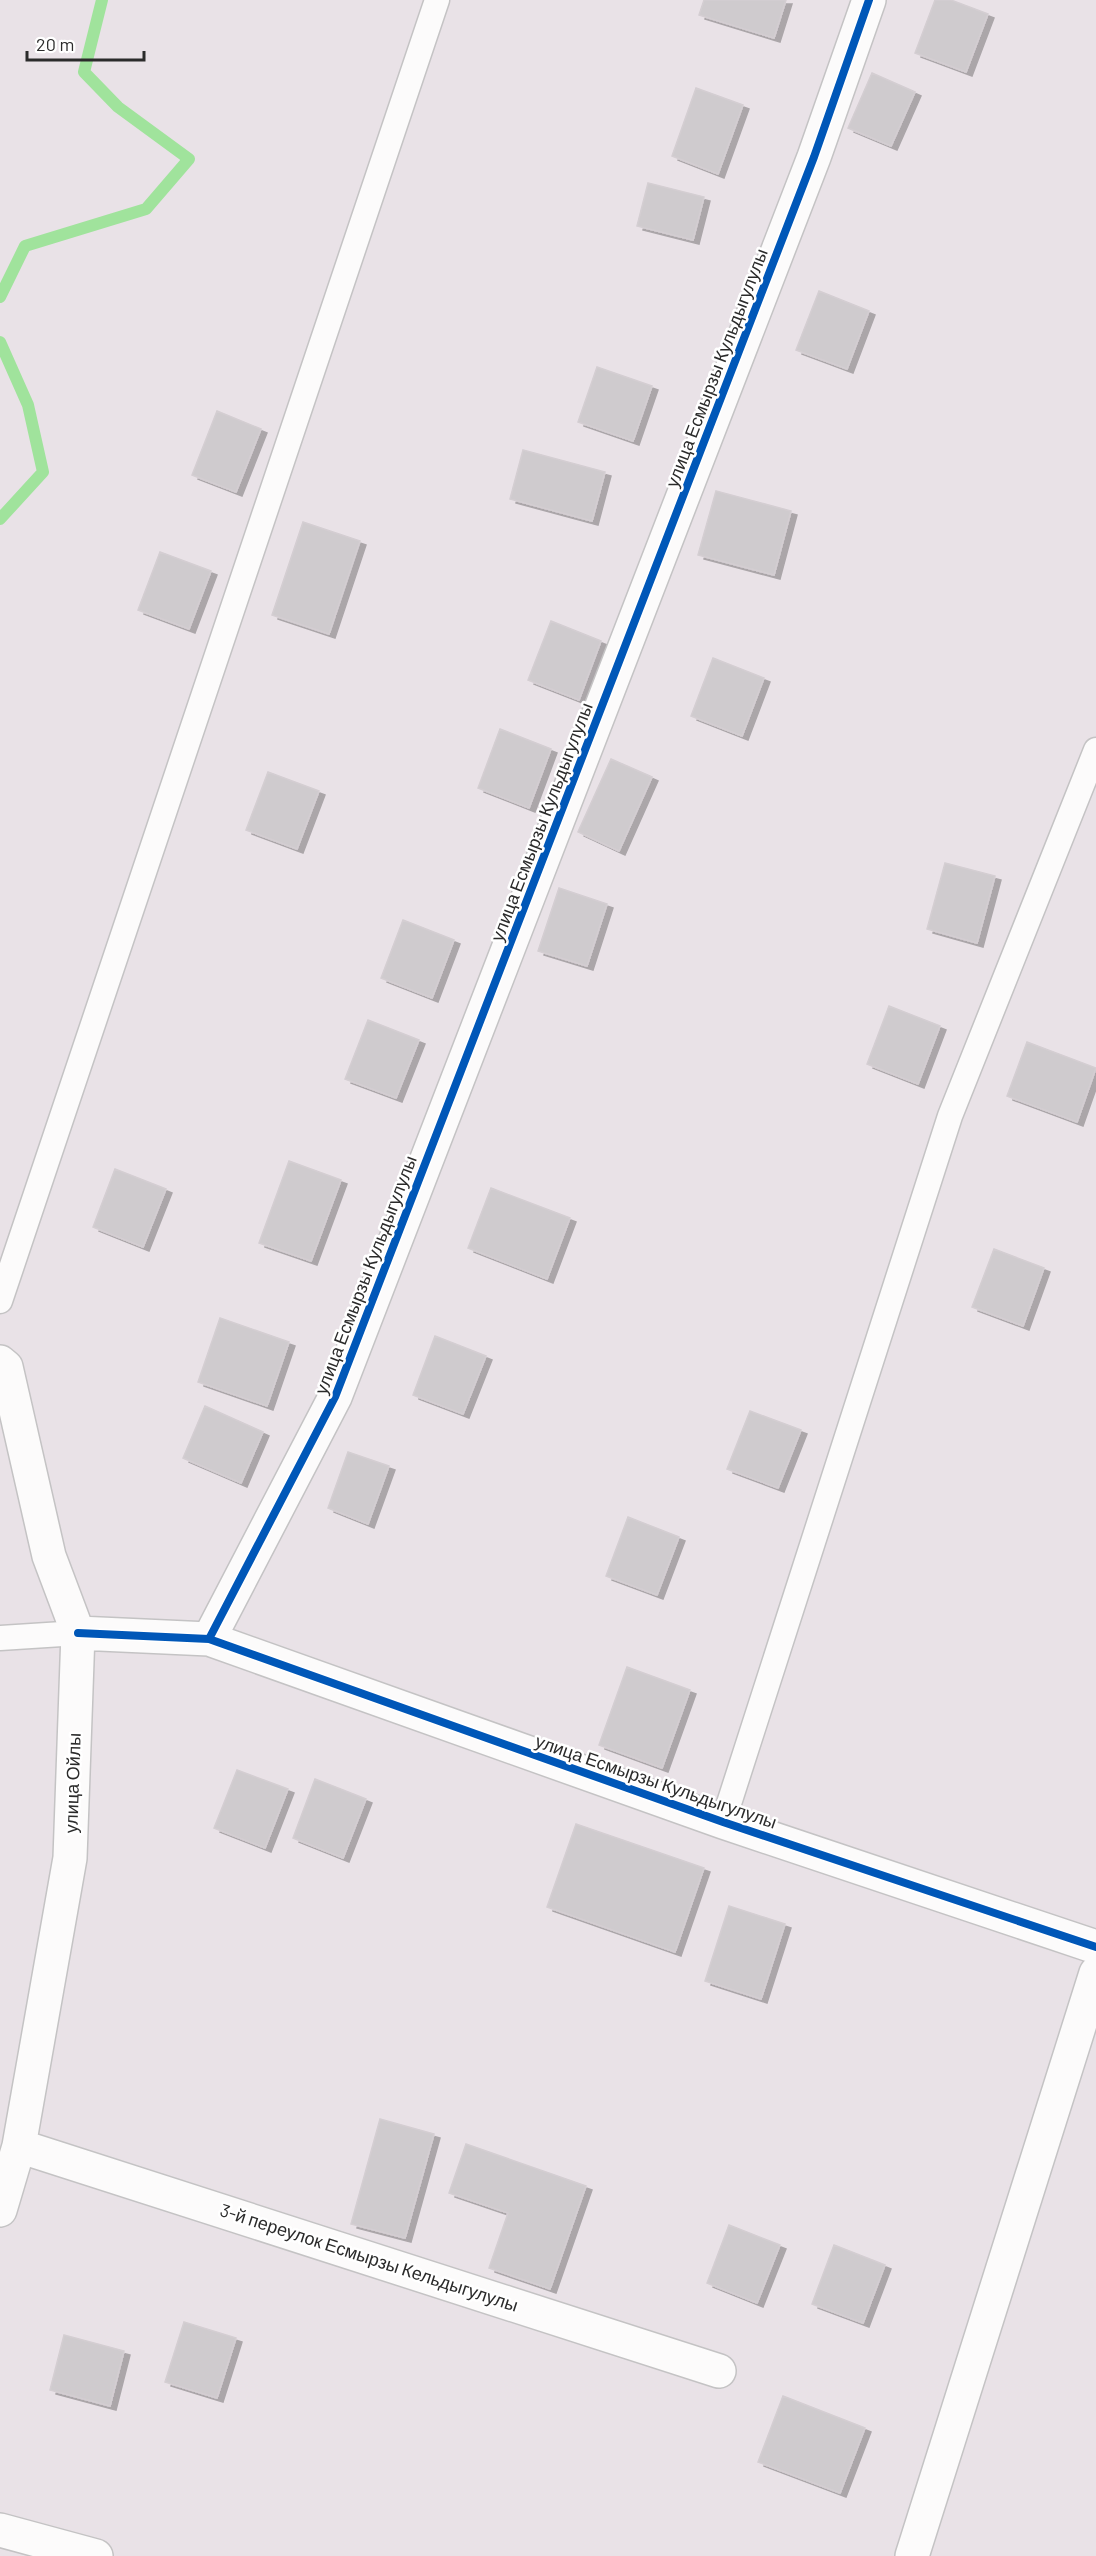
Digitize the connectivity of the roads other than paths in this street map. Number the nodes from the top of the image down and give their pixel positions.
1 (437, 0) edge
2 (869, 0) edge
3 (1096, 750) edge
4 (0, 1301) edge
5 (0, 1362) edge
6 (78, 1633) junction
7 (0, 1638) edge
8 (209, 1640) junction
9 (723, 1822) junction
10 (1096, 1947) edge
11 (1096, 1973) edge
12 (19, 2146) junction
13 (0, 2210) edge
14 (719, 2371) dead end
15 (0, 2530) edge
16 (96, 2556) edge
17 (912, 2556) edge

1 - 4 lane
2 - 8 street, улица Есмырзы Кульдыгулулы
3 - 9 lane
5 - 6 street, улица Ойлы
6 - 7 lane
6 - 8 street, улица Есмырзы Кульдыгулулы
6 - 12 street, улица Ойлы
8 - 9 street, улица Есмырзы Кульдыгулулы
9 - 10 street, улица Есмырзы Кульдыгулулы
11 - 17 street
12 - 13 street, улица Ойлы
12 - 14 street, 3-й переулок Есмырзы Кельдыгулулы
15 - 16 street

